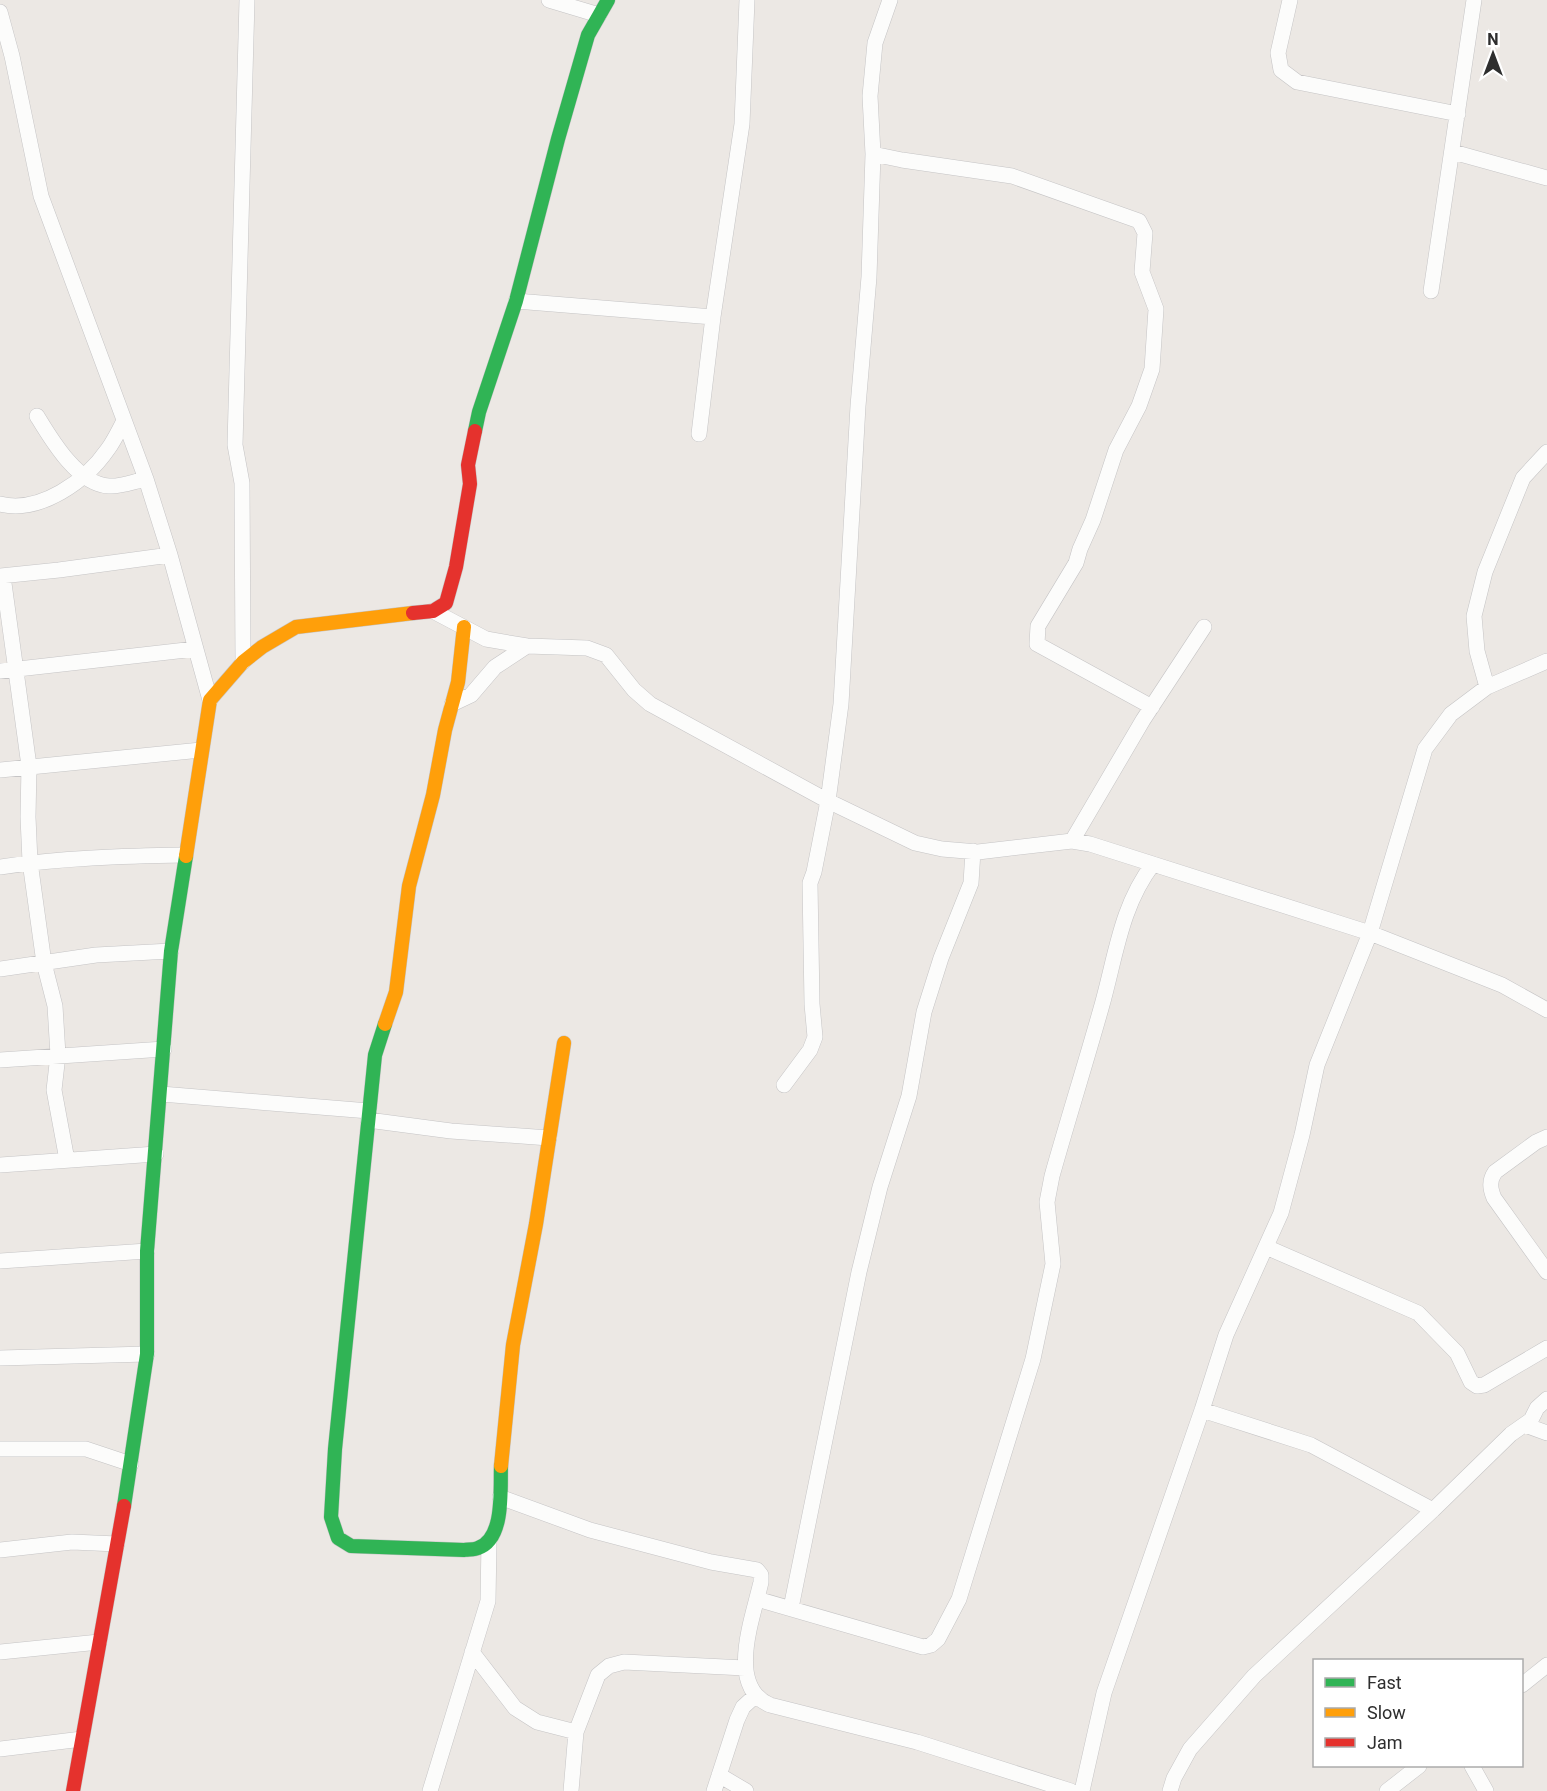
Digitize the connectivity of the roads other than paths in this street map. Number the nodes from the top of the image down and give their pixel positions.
1 (247, 0) edge
2 (549, 0) edge
3 (608, 0) edge
4 (747, 0) edge
5 (890, 0) edge
6 (1290, 0) edge
7 (1474, 0) edge
8 (0, 12) edge
9 (599, 15) junction
10 (6, 56) edge
11 (1458, 114) junction
12 (1453, 152) junction
13 (873, 154) junction
14 (1547, 178) edge
15 (1431, 291) dead end
16 (516, 301) junction
17 (713, 317) junction
18 (37, 416) dead end
19 (124, 421) junction
20 (699, 434) dead end
21 (1547, 452) edge
22 (85, 475) junction
23 (146, 479) junction
24 (0, 504) edge
25 (170, 555) junction
26 (1, 576) edge
27 (433, 611) junction
28 (464, 627) junction
29 (1204, 627) dead end
30 (527, 646) junction
31 (195, 649) junction
32 (1547, 661) edge
33 (243, 662) junction
34 (8, 671) edge
35 (1487, 687) junction
36 (210, 700) junction
37 (452, 704) junction
38 (1152, 707) junction
39 (201, 750) junction
40 (29, 766) junction
41 (0, 770) edge
42 (828, 801) junction
43 (1072, 842) junction
44 (973, 851) junction
45 (185, 855) junction
46 (30, 862) junction
47 (1153, 864) junction
48 (0, 867) edge
49 (1370, 933) junction
50 (171, 951) junction
51 (44, 963) junction
52 (0, 969) edge
53 (1547, 1010) edge
54 (564, 1043) dead end
55 (164, 1049) junction
56 (58, 1055) junction
57 (0, 1060) edge
58 (784, 1085) dead end
59 (161, 1094) junction
60 (369, 1115) junction
61 (1547, 1137) edge
62 (549, 1138) junction
63 (156, 1154) junction
64 (67, 1160) junction
65 (0, 1165) edge
66 (1266, 1247) junction
67 (147, 1251) junction
68 (0, 1261) edge
69 (1547, 1272) edge
70 (1547, 1348) edge
71 (147, 1354) junction
72 (0, 1358) edge
73 (1547, 1399) edge
74 (1202, 1410) junction
75 (1525, 1425) junction
76 (1547, 1433) edge
77 (0, 1449) edge
78 (131, 1464) junction
79 (500, 1497) junction
80 (1433, 1510) junction
81 (489, 1541) junction
82 (117, 1544) junction
83 (0, 1550) edge
84 (758, 1599) junction
85 (791, 1608) junction
86 (99, 1642) junction
87 (0, 1652) edge
88 (472, 1652) junction
89 (1547, 1665) edge
90 (745, 1668) junction
91 (1523, 1683) edge
92 (755, 1696) junction
93 (576, 1732) junction
94 (82, 1739) junction
95 (0, 1749) edge
96 (1418, 1767) edge
97 (1473, 1767) edge
98 (719, 1775) junction
99 (72, 1791) edge
100 (430, 1791) edge
101 (572, 1791) edge
102 (714, 1791) edge
103 (746, 1791) edge
104 (1072, 1791) edge
105 (1170, 1791) edge
106 (1387, 1791) edge
107 (1486, 1791) edge

1 - 33 street
2 - 9 street
3 - 9 street
4 - 17 street
5 - 13 street
6 - 11 street
7 - 11 street
8 - 10 street
9 - 16 street
10 - 19 street
11 - 12 street
12 - 14 street
12 - 15 street
13 - 38 street
13 - 42 street
16 - 17 street
16 - 27 street
17 - 20 street
18 - 22 street
19 - 22 street
19 - 23 street
21 - 35 street
22 - 23 street
22 - 24 street
23 - 25 street
25 - 26 street
25 - 31 street
26 - 34 street
27 - 28 street
27 - 33 street
28 - 30 street
28 - 37 street
29 - 38 street
30 - 37 street
30 - 42 street
31 - 34 street
31 - 36 street
32 - 35 street
33 - 36 street
34 - 40 street
35 - 49 street
36 - 39 street
37 - 60 street
38 - 43 street
39 - 40 street
39 - 45 street
40 - 41 street
40 - 46 street
42 - 44 street
42 - 58 street
43 - 44 street
43 - 47 street
44 - 85 street
45 - 46 street
45 - 50 street
46 - 48 street
46 - 51 street
47 - 49 street
47 - 85 street
49 - 53 street
49 - 66 street
50 - 51 street
50 - 55 street
51 - 52 street
51 - 56 street
54 - 62 street
55 - 56 street
55 - 59 street
56 - 57 street
56 - 64 street
59 - 60 street
59 - 63 street
60 - 62 street
60 - 81 street
61 - 69 street
62 - 79 street
63 - 64 street
63 - 67 street
64 - 65 street
66 - 70 street
66 - 74 street
67 - 68 street
67 - 71 street
71 - 72 street
71 - 78 street
73 - 75 street
74 - 80 street
74 - 104 street
75 - 76 street
75 - 80 street
77 - 78 street
78 - 82 street
79 - 81 street
79 - 84 street
80 - 105 street
81 - 88 street
82 - 83 street
82 - 86 street
84 - 85 street
84 - 90 street
86 - 87 street
86 - 94 street
88 - 93 street
88 - 100 street
89 - 91 street
90 - 92 street
90 - 93 street
92 - 98 street
92 - 104 street
93 - 101 street
94 - 95 street
94 - 99 street
96 - 106 street
97 - 107 street
98 - 102 street
98 - 103 street

